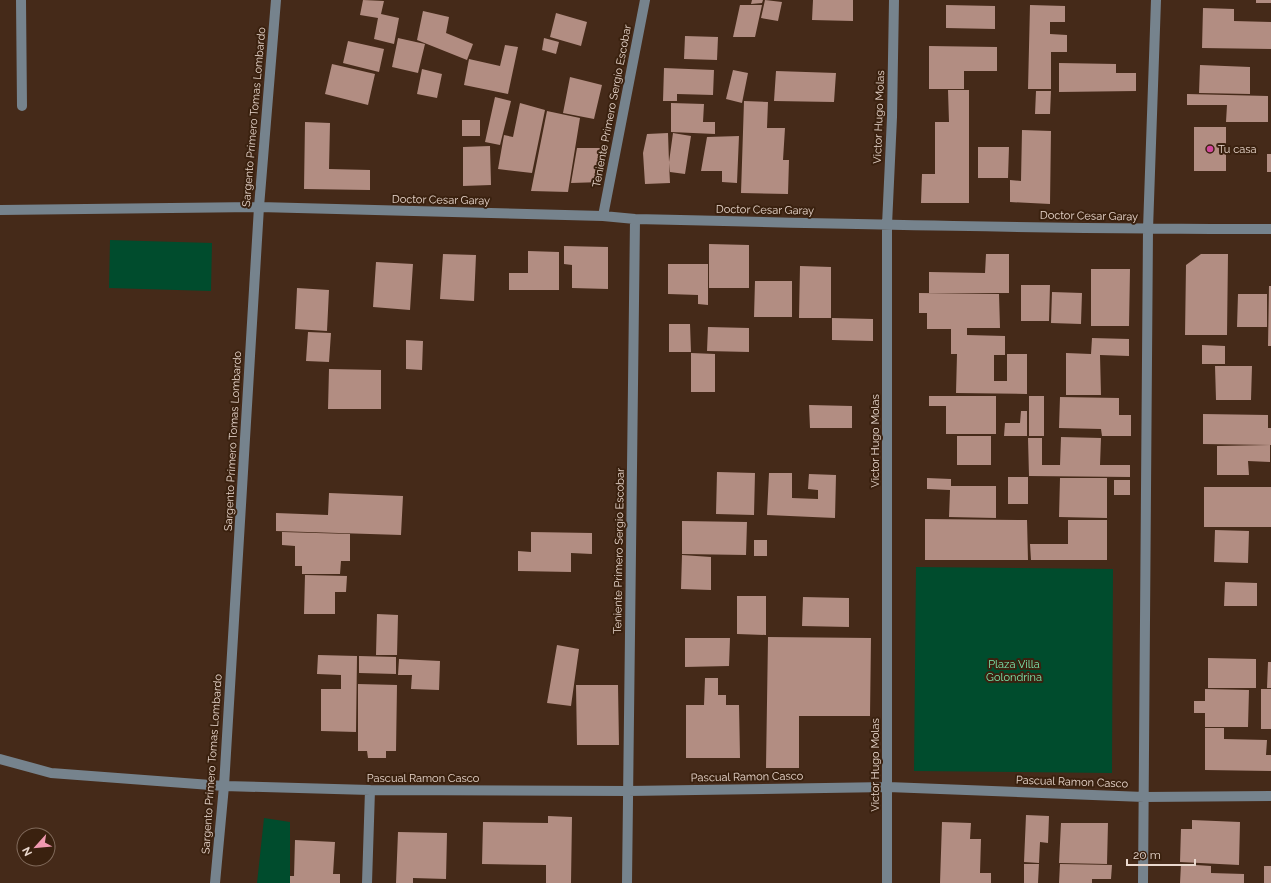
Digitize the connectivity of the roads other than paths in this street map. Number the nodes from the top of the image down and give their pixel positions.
1 (21, 0) edge
2 (276, 0) edge
3 (645, 0) edge
4 (894, 0) edge
5 (1156, 0) edge
6 (22, 106) dead end
7 (259, 207) junction
8 (0, 210) edge
9 (603, 216) junction
10 (635, 219) junction
11 (887, 225) junction
12 (1148, 229) junction
13 (1271, 229) edge
14 (0, 759) edge
15 (224, 786) junction
16 (888, 787) junction
17 (370, 790) junction
18 (628, 791) junction
19 (1271, 796) edge
20 (1144, 797) junction
21 (215, 883) edge
22 (367, 883) edge
23 (627, 883) edge
24 (887, 883) edge
25 (1144, 883) edge

1 - 6 street
2 - 7 street, Sargento Primero Tomas Lombardo
3 - 9 street, Teniente Primero Sergio Escobar
4 - 11 street, Victor Hugo Molas
5 - 12 street
7 - 8 street, Doctor Cesar Garay
7 - 9 street, Doctor Cesar Garay
7 - 15 street, Sargento Primero Tomas Lombardo
9 - 10 street, Doctor Cesar Garay
10 - 11 street, Doctor Cesar Garay
10 - 18 street, Teniente Primero Sergio Escobar
11 - 12 street, Doctor Cesar Garay
11 - 16 street, Victor Hugo Molas
12 - 13 street, Doctor Cesar Garay
12 - 20 street
14 - 15 street, Pascual Ramon Casco
15 - 17 street, Pascual Ramon Casco
15 - 21 street, Sargento Primero Tomas Lombardo
16 - 18 street, Pascual Ramon Casco
16 - 20 street, Pascual Ramon Casco
16 - 24 street, Victor Hugo Molas
17 - 18 street, Pascual Ramon Casco
17 - 22 street
18 - 23 street, Teniente Primero Sergio Escobar
19 - 20 street, Pascual Ramon Casco
20 - 25 street

